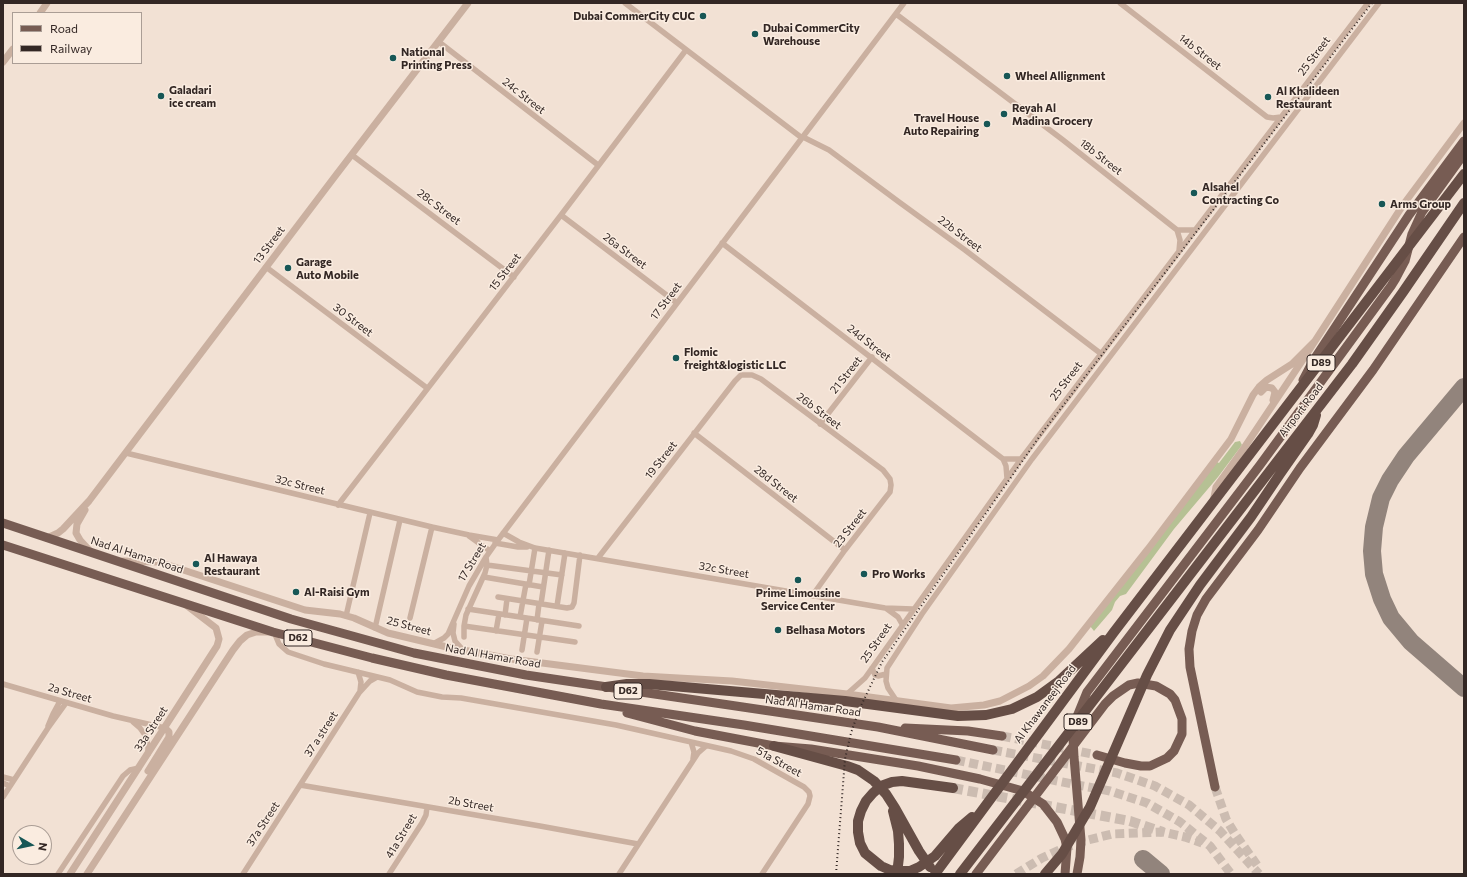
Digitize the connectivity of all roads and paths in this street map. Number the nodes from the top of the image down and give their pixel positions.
1 (48, 3) edge
2 (468, 3) edge
3 (625, 3) edge
4 (904, 3) edge
5 (1120, 3) edge
6 (1368, 3) edge
7 (1379, 3) edge
8 (41, 12) edge
9 (896, 14) junction
10 (439, 42) junction
11 (12, 49) edge
12 (686, 50) junction
13 (3, 62) edge
14 (1267, 117) junction
15 (1281, 117) junction
16 (1464, 123) edge
17 (1270, 132) junction
18 (802, 137) junction
19 (1464, 141) edge
20 (1464, 154) edge
21 (352, 155) junction
22 (598, 165) junction
23 (1464, 174) edge
24 (1464, 203) edge
25 (561, 215) junction
26 (1464, 215) edge
27 (1177, 230) junction
28 (1195, 230) junction
29 (1464, 237) edge
30 (722, 243) junction
31 (1179, 251) junction
32 (1429, 255) junction
33 (266, 267) junction
34 (514, 277) junction
35 (677, 303) junction
36 (1314, 342) junction
37 (1100, 354) junction
38 (872, 357) junction
39 (741, 376) joint
40 (428, 388) junction
41 (1296, 396) junction
42 (1271, 407) junction
43 (1246, 408) junction
44 (1317, 409) junction
45 (820, 424) junction
46 (694, 433) junction
47 (126, 453) junction
48 (1003, 459) junction
49 (1021, 459) junction
50 (883, 470) joint
51 (1007, 478) junction
52 (89, 501) junction
53 (1212, 504) junction
54 (338, 505) junction
55 (370, 513) junction
56 (400, 520) junction
57 (3, 523) edge
58 (432, 527) junction
59 (503, 533) junction
60 (469, 535) junction
61 (46, 538) junction
62 (497, 541) junction
63 (3, 545) edge
64 (534, 547) junction
65 (549, 550) junction
66 (845, 550) junction
67 (1177, 550) joint
68 (490, 551) junction
69 (91, 552) junction
70 (565, 553) junction
71 (580, 555) junction
72 (486, 557) junction
73 (598, 558) junction
74 (115, 561) junction
75 (487, 564) junction
76 (531, 571) junction
77 (546, 573) junction
78 (562, 575) junction
79 (484, 577) junction
80 (527, 584) junction
81 (543, 587) junction
82 (812, 596) junction
83 (498, 597) dead end
84 (507, 599) junction
85 (523, 601) junction
86 (184, 604) junction
87 (540, 604) junction
88 (557, 606) junction
89 (885, 608) junction
90 (468, 609) junction
91 (913, 609) junction
92 (502, 614) junction
93 (346, 616) junction
94 (520, 617) junction
95 (410, 618) dead end
96 (455, 618) junction
97 (527, 618) junction
98 (539, 620) junction
99 (902, 624) junction
100 (464, 626) junction
101 (579, 626) dead end
102 (375, 628) junction
103 (496, 631) junction
104 (274, 632) junction
105 (1114, 632) junction
106 (525, 635) junction
107 (464, 637) dead end
108 (540, 637) junction
109 (575, 642) dead end
110 (433, 644) junction
111 (463, 650) junction
112 (522, 650) dead end
113 (537, 652) dead end
114 (872, 668) junction
115 (358, 672) junction
116 (886, 674) junction
117 (376, 677) junction
118 (3, 684) edge
119 (606, 687) junction
120 (359, 693) junction
121 (847, 694) junction
122 (896, 700) junction
123 (63, 702) junction
124 (601, 704) junction
125 (131, 721) junction
126 (878, 727) junction
127 (165, 728) junction
128 (1002, 736) tunnel mouth
129 (691, 742) junction
130 (706, 746) junction
131 (774, 746) junction
132 (993, 750) tunnel mouth
133 (148, 754) junction
134 (1097, 755) tunnel mouth
135 (956, 760) tunnel mouth
136 (692, 764) junction
137 (139, 768) junction
138 (3, 777) edge
139 (3, 783) edge
140 (12, 783) junction
141 (300, 786) junction
142 (1215, 787) tunnel mouth
143 (953, 788) tunnel mouth
144 (3, 797) edge
145 (890, 801) junction
146 (134, 802) junction
147 (427, 807) junction
148 (982, 810) junction
149 (638, 844) junction
150 (997, 847) junction
151 (58, 874) edge
152 (70, 874) edge
153 (87, 874) edge
154 (243, 874) edge
155 (389, 874) edge
156 (619, 874) edge
157 (762, 874) edge
158 (897, 874) edge
159 (935, 874) edge
160 (960, 874) edge
161 (976, 874) edge
162 (983, 874) edge
163 (1045, 874) edge
164 (1065, 874) edge
165 (1077, 874) edge

1 - 8 street
2 - 10 street, 13 Street
3 - 12 street, 22b Street
4 - 9 street, 17 Street
5 - 14 street, 14b Street
6 - 15 street, 25 Street
7 - 116 street, 25 Street
9 - 18 street, 17 Street
9 - 27 street, 18b Street
10 - 21 street, 13 Street
10 - 22 street, 24c Street
11 - 13 street
12 - 18 street, 22b Street
12 - 22 street, 15 Street
14 - 15 street
14 - 17 street
15 - 17 street, 25 Street
16 - 36 street
17 - 28 street, 25 Street
18 - 30 street, 17 Street
18 - 37 street, 22b Street
19 - 41 main road
20 - 165 main road
21 - 33 street, 13 Street
21 - 34 street, 28c Street
22 - 25 street, 15 Street
23 - 41 highway, Airport Road / D89
24 - 32 highway, Airport Road / D89
25 - 34 street, 15 Street
25 - 35 street, 26a Street
26 - 32 highway
27 - 28 street
27 - 31 street
28 - 31 street, 25 Street
29 - 142 main road
30 - 35 street, 17 Street
30 - 38 street, 24d Street
31 - 37 street, 25 Street
32 - 44 highway, Airport Road / D89
33 - 40 street, 30 Street
33 - 47 street, 13 Street
34 - 40 street, 15 Street
35 - 59 street, 17 Street
36 - 42 street
36 - 43 street
37 - 49 street, 25 Street
38 - 45 street, 21 Street
38 - 48 street, 24d Street
39 - 45 street, 26b Street
39 - 46 street, 19 Street
40 - 54 street, 15 Street
41 - 53 highway, Airport Road / D89
42 - 43 street
42 - 53 street
43 - 122 street
44 - 160 highway, Airport Road / D89
44 - 163 highway
45 - 50 street, 26b Street
46 - 66 street, 28d Street
46 - 73 street, 19 Street
47 - 52 street, 13 Street
47 - 54 street, 32c Street
48 - 49 street
48 - 51 street
49 - 51 street, 25 Street
50 - 66 street, 23 Street
51 - 91 street, 25 Street
52 - 61 street, 13 Street
52 - 69 street, 13 Street
53 - 67 highway, Airport Road / D89
54 - 55 street, 32c Street
55 - 56 street, 32c Street
55 - 93 street
56 - 58 street, 32c Street
56 - 102 street
57 - 61 main road, Nad Al Hamar Road / D62
58 - 60 street, 32c Street
58 - 95 street
59 - 62 street, 17 Street
59 - 64 street, 32c Street
60 - 62 street, 32c Street
60 - 68 street, 32c Street
61 - 69 main road, Nad Al Hamar Road / D62
62 - 64 street, 32c Street
62 - 68 street, 17 Street
63 - 86 main road, D62
64 - 65 street, 32c Street
64 - 76 street
65 - 70 street, 32c Street
65 - 77 street
66 - 82 street, 23 Street
67 - 105 highway, Al Khawaneej Road / D89
68 - 72 street, 17 Street
69 - 74 main road, Nad Al Hamar Road / D62
70 - 71 street, 32c Street
70 - 78 street
71 - 73 street, 32c Street
71 - 88 street
72 - 75 street
72 - 96 street, 17 Street
73 - 82 street, 32c Street
74 - 93 street, 25 Street
74 - 119 main road, Nad Al Hamar Road / D62
75 - 76 street
75 - 79 street
76 - 77 street
76 - 80 street
77 - 78 street
77 - 81 street
78 - 88 street
79 - 80 street
79 - 90 street
80 - 81 street
80 - 85 street
81 - 87 street
82 - 89 street, 32c Street
83 - 84 street
84 - 85 street
84 - 92 street
85 - 87 street
85 - 94 street
86 - 104 main road, D62
86 - 127 street, 33a Street
87 - 88 street
87 - 98 street
89 - 91 street, 32c Street
89 - 99 street
90 - 92 street
90 - 100 street
91 - 99 street, 25 Street
92 - 94 street
92 - 103 street
93 - 102 street, 25 Street
94 - 97 street
96 - 110 street, 17 Street
96 - 111 street, 17 Street
97 - 98 street
97 - 106 street
98 - 101 street
98 - 108 street
99 - 114 street, 25 Street
100 - 103 street
100 - 107 street
102 - 110 street, 25 Street
103 - 106 street
104 - 115 street, 51a Street
104 - 124 main road, D62
104 - 146 street
105 - 119 highway
105 - 148 highway, Al Khawaneej Road / D89
106 - 108 street
106 - 112 street
108 - 109 street
108 - 113 street
110 - 111 street, 25 Street
111 - 121 street, 25 Street
114 - 116 street
114 - 121 street, 25 Street
115 - 117 street, 51a Street
115 - 120 street
116 - 122 street
117 - 120 street, 37 a street
117 - 129 street, 51a Street
118 - 123 street, 2a Street
119 - 126 main road, Nad Al Hamar Road / D62
120 - 141 street, 37 a street
121 - 122 street
123 - 125 street, 2a Street
123 - 140 street
124 - 131 main road
124 - 135 main road, D62
125 - 127 street, 2a Street
125 - 133 street
126 - 128 main road
126 - 132 main road, Nad Al Hamar Road / D62
127 - 133 street, 33a Street
127 - 146 street
129 - 130 street, 51a Street
129 - 136 street
130 - 136 street
130 - 157 street, 51a Street
131 - 145 highway
131 - 164 main road
133 - 137 street, 33a Street
134 - 150 main road
136 - 149 street
137 - 151 street
137 - 152 street, 33a Street
138 - 140 street
139 - 140 street
140 - 144 street
141 - 147 street, 2b Street
141 - 154 street, 37a Street
143 - 148 highway
145 - 158 highway
145 - 159 highway
146 - 153 street
147 - 149 street, 2b Street
147 - 155 street, 41a Street
148 - 159 highway, Al Khawaneej Road / D89
149 - 156 street
150 - 161 main road
150 - 162 main road

